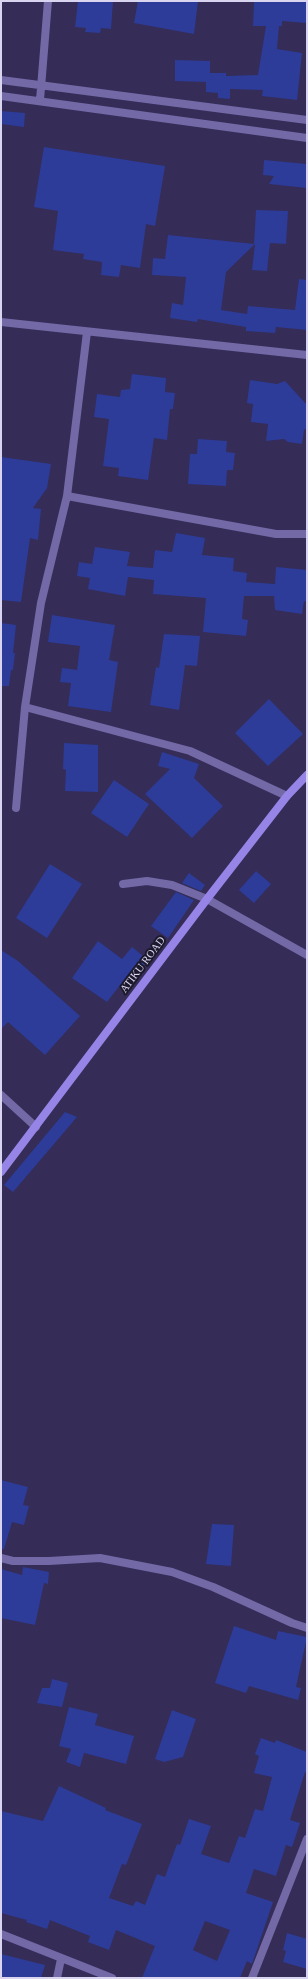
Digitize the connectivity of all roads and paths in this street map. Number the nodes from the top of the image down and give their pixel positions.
1 (48, 1) edge
2 (1, 80) edge
3 (41, 85) junction
4 (1, 96) edge
5 (40, 100) junction
6 (307, 120) edge
7 (307, 138) edge
8 (1, 322) edge
9 (87, 332) junction
10 (307, 355) edge
11 (67, 496) junction
12 (307, 534) edge
13 (25, 707) junction
14 (307, 775) edge
15 (288, 796) junction
16 (16, 808) dead end
17 (123, 884) dead end
18 (207, 899) junction
19 (307, 955) edge
20 (1, 1095) edge
21 (36, 1127) junction
22 (1, 1172) edge
23 (1, 1558) edge
24 (307, 1628) edge
25 (307, 1839) edge
26 (1, 1934) edge
27 (61, 1959) junction
28 (57, 1978) edge
29 (112, 1978) edge
30 (252, 1978) edge

1 - 3 street
2 - 3 street
3 - 5 street
3 - 6 street
4 - 5 street
5 - 7 street
8 - 9 street
9 - 10 street
9 - 11 street
11 - 12 street
11 - 13 street
13 - 15 street
13 - 16 street
14 - 15 street, ATIKU ROAD
15 - 18 street, ATIKU ROAD
17 - 18 street
18 - 19 street
18 - 21 street, ATIKU ROAD
20 - 21 street
21 - 22 street, ATIKU ROAD
23 - 24 street
25 - 30 street
26 - 27 street
27 - 28 street
27 - 29 street

